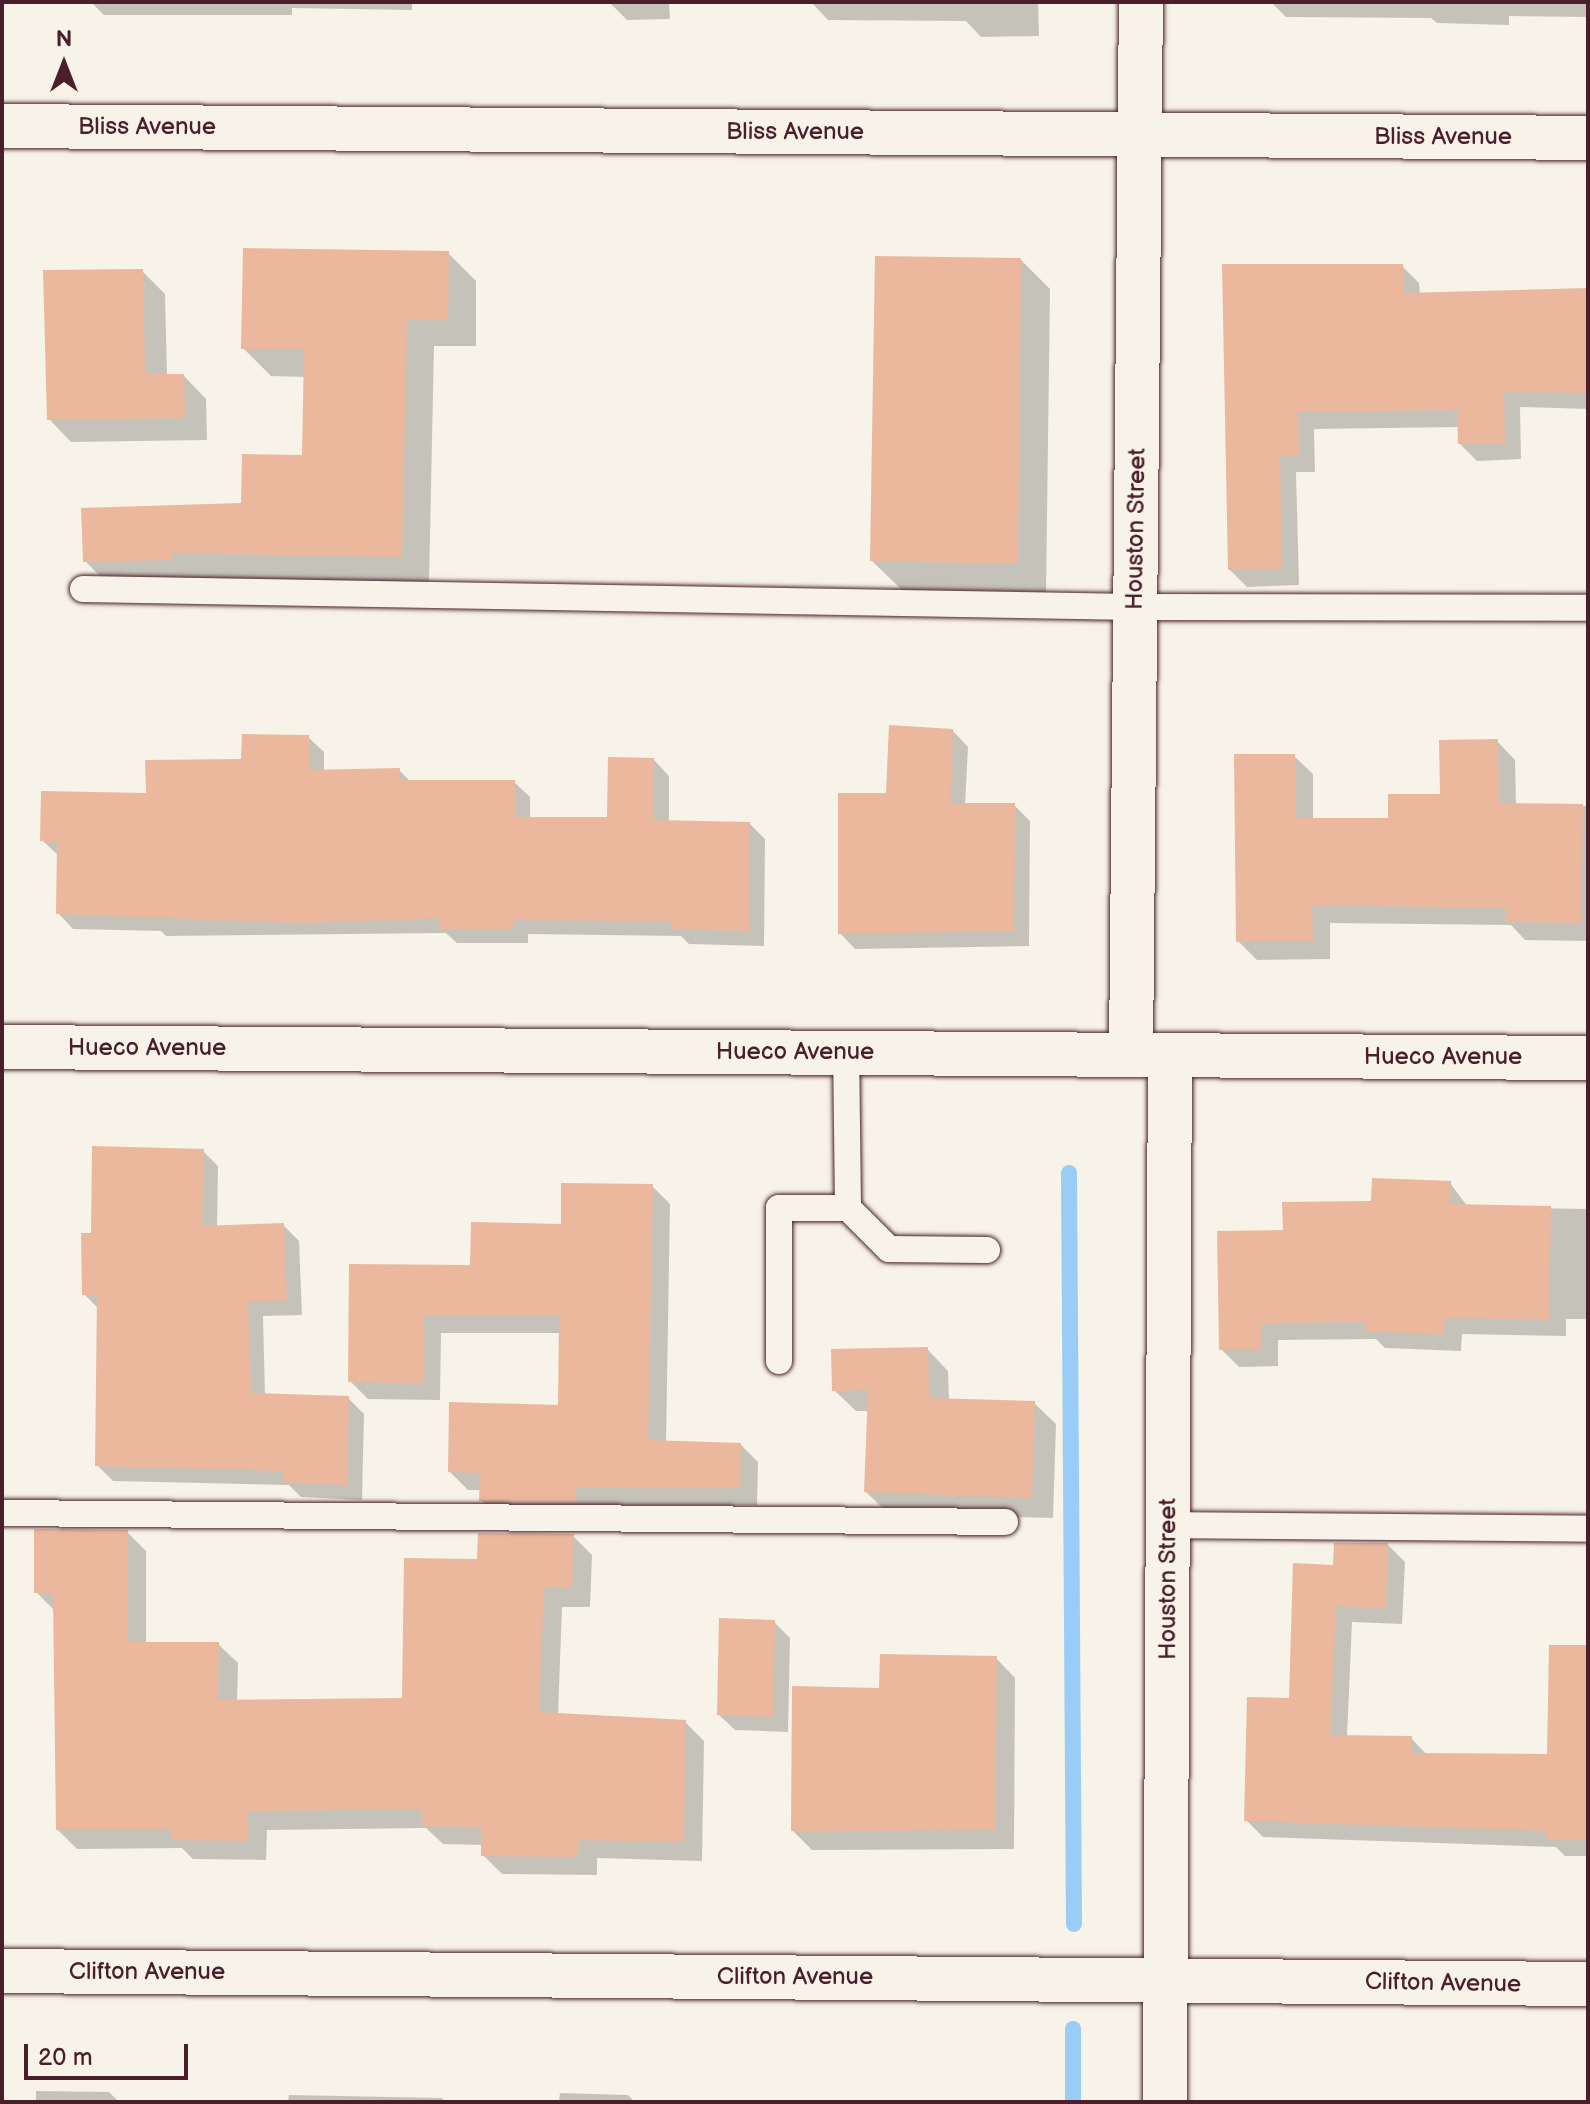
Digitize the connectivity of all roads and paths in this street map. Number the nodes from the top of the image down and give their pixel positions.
1 (1141, 2) edge
2 (2, 126) edge
3 (1140, 134) junction
4 (1588, 138) edge
5 (83, 589) dead end
6 (1135, 607) junction
7 (1588, 608) edge
8 (2, 1047) edge
9 (846, 1053) junction
10 (1151, 1056) junction
11 (1588, 1058) edge
12 (848, 1208) junction
13 (987, 1250) dead end
14 (779, 1361) dead end
15 (2, 1513) edge
16 (1005, 1522) dead end
17 (1169, 1525) junction
18 (1588, 1529) edge
19 (2, 1971) edge
20 (1167, 1980) junction
21 (1588, 1984) edge
22 (1165, 2102) edge

1 - 3 street, Houston Street
2 - 3 street, Bliss Avenue
3 - 4 street, Bliss Avenue
3 - 6 street, Houston Street
5 - 6 lane
6 - 7 lane
6 - 10 street, Houston Street
8 - 9 street, Hueco Avenue
9 - 10 street, Hueco Avenue
9 - 12 lane
10 - 11 street, Hueco Avenue
10 - 17 street, Houston Street
12 - 13 lane
12 - 14 lane
15 - 16 lane
17 - 18 lane
17 - 20 street, Houston Street
19 - 20 street, Clifton Avenue
20 - 21 street, Clifton Avenue
20 - 22 street, Houston Street

